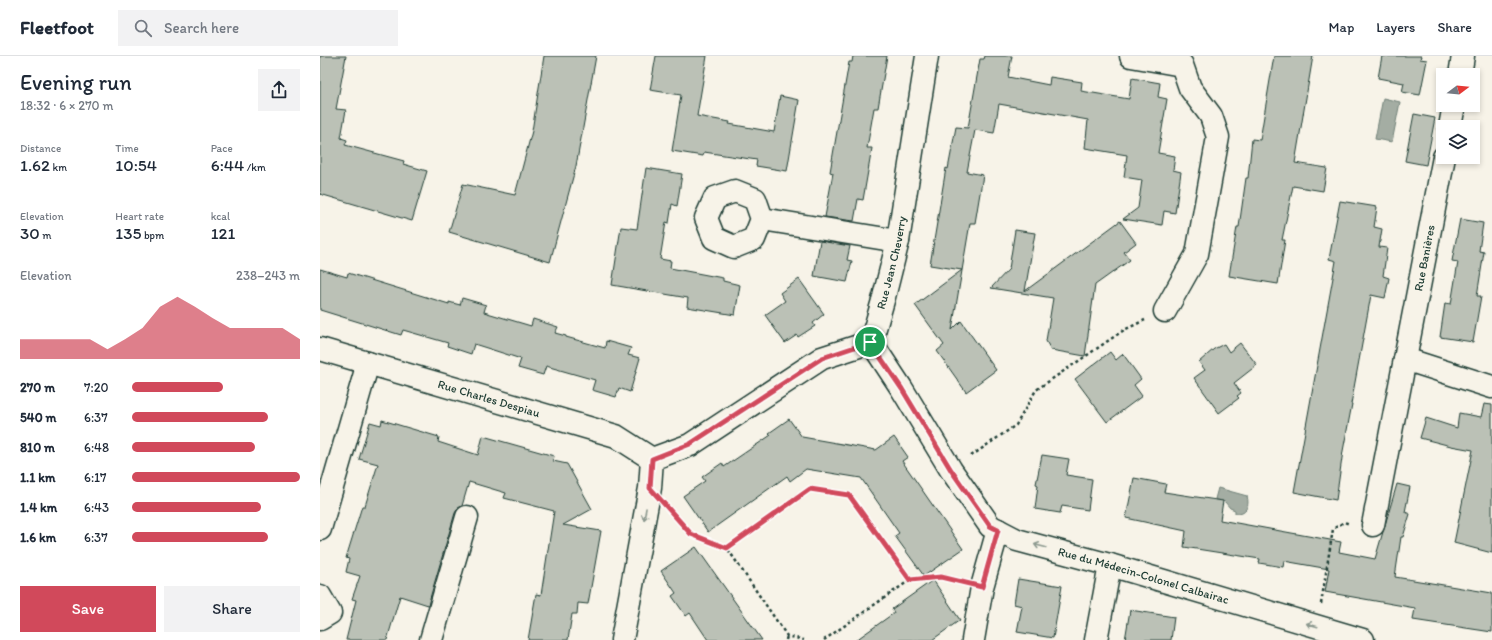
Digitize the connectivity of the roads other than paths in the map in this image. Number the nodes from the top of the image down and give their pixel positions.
1 (927, 56) edge
2 (1130, 56) edge
3 (1463, 56) edge
4 (1186, 60) edge
5 (1461, 68) edge
6 (1443, 164) edge
7 (762, 219) dead end
8 (898, 241) junction
9 (1165, 312) road end
10 (870, 342) junction
11 (320, 349) edge
12 (1405, 359) junction
13 (368, 363) junction
14 (1492, 387) edge
15 (652, 459) junction
16 (467, 517) dead end
17 (1373, 525) road end
18 (320, 529) edge
19 (998, 530) junction
20 (1110, 565) junction
21 (320, 596) edge
22 (320, 619) edge
23 (431, 640) edge
24 (622, 640) edge
25 (973, 640) edge
26 (1096, 640) edge
27 (1363, 640) edge

1 - 8 street, Rue Jean Cheverry
2 - 4 street
3 - 5 street
4 - 9 street
6 - 12 street, Rue Banières
7 - 8 street
8 - 10 street, Rue Jean Cheverry
10 - 15 street
10 - 19 street, Rue du Médecin-Colonel Calbairac
11 - 13 street, Rue Charles Despiau
12 - 14 street
12 - 17 street, Rue Banières
13 - 15 street, Rue Charles Despiau
13 - 18 street
15 -> 24 street
16 - 23 street
20 -> 19 street, Rue du Médecin-Colonel Calbairac
19 - 25 street
20 - 26 street
27 -> 20 street, Rue du Médecin-Colonel Calbairac
21 - 22 street

